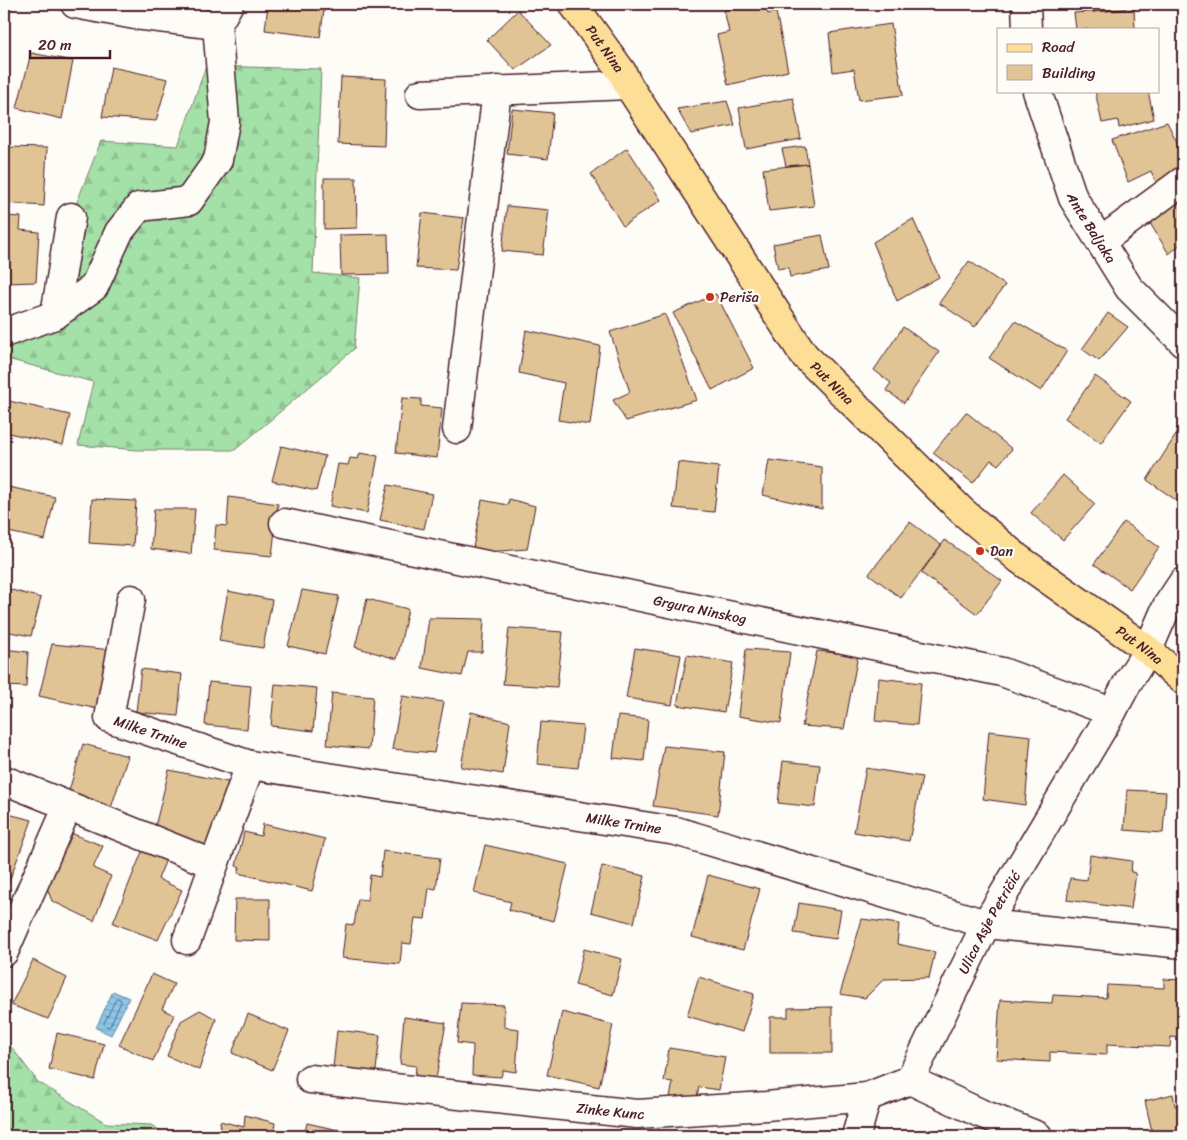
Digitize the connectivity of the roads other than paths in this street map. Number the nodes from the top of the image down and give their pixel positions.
1 (75, 4) edge
2 (573, 4) edge
3 (1026, 4) edge
4 (223, 14) edge
5 (1027, 28) edge
6 (628, 84) junction
7 (497, 90) junction
8 (1036, 92) edge
9 (420, 94) dead end
10 (1183, 181) edge
11 (71, 217) dead end
12 (1100, 242) junction
13 (55, 315) junction
14 (4, 333) edge
15 (1183, 342) edge
16 (457, 429) dead end
17 (284, 523) dead end
18 (1183, 582) edge
19 (131, 599) dead end
20 (1148, 650) junction
21 (1183, 680) edge
22 (1112, 712) junction
23 (250, 765) junction
24 (4, 780) edge
25 (68, 806) junction
26 (213, 864) junction
27 (986, 924) junction
28 (186, 940) dead end
29 (1183, 944) edge
30 (4, 952) edge
31 (310, 1079) dead end
32 (910, 1080) junction
33 (868, 1098) junction
34 (856, 1136) edge
35 (1038, 1136) edge

1 - 4 street
2 - 6 main road, Put Nina
3 - 5 street
4 - 13 street
6 - 7 street
6 - 20 main road, Put Nina
7 - 9 street
7 - 16 street
8 - 12 street, Ante Baljaka
10 - 12 street
11 - 13 street
12 - 15 street, Ante Baljaka
13 - 14 street
17 - 22 street, Grgura Ninskog
18 - 20 street
19 - 23 street, Milke Trnine
20 - 21 main road, Put Nina
20 - 22 street, Ulica Asje Petričić
22 - 27 street, Ulica Asje Petričić
23 - 26 street
23 - 27 street, Milke Trnine
24 - 25 street
25 - 26 street
25 - 30 street
26 - 28 street
27 - 29 street, Milke Trnine
27 - 32 street, Ulica Asje Petričić
31 - 33 street, Zinke Kunc
32 - 33 street, Zinke Kunc
32 - 35 street
33 - 34 street

